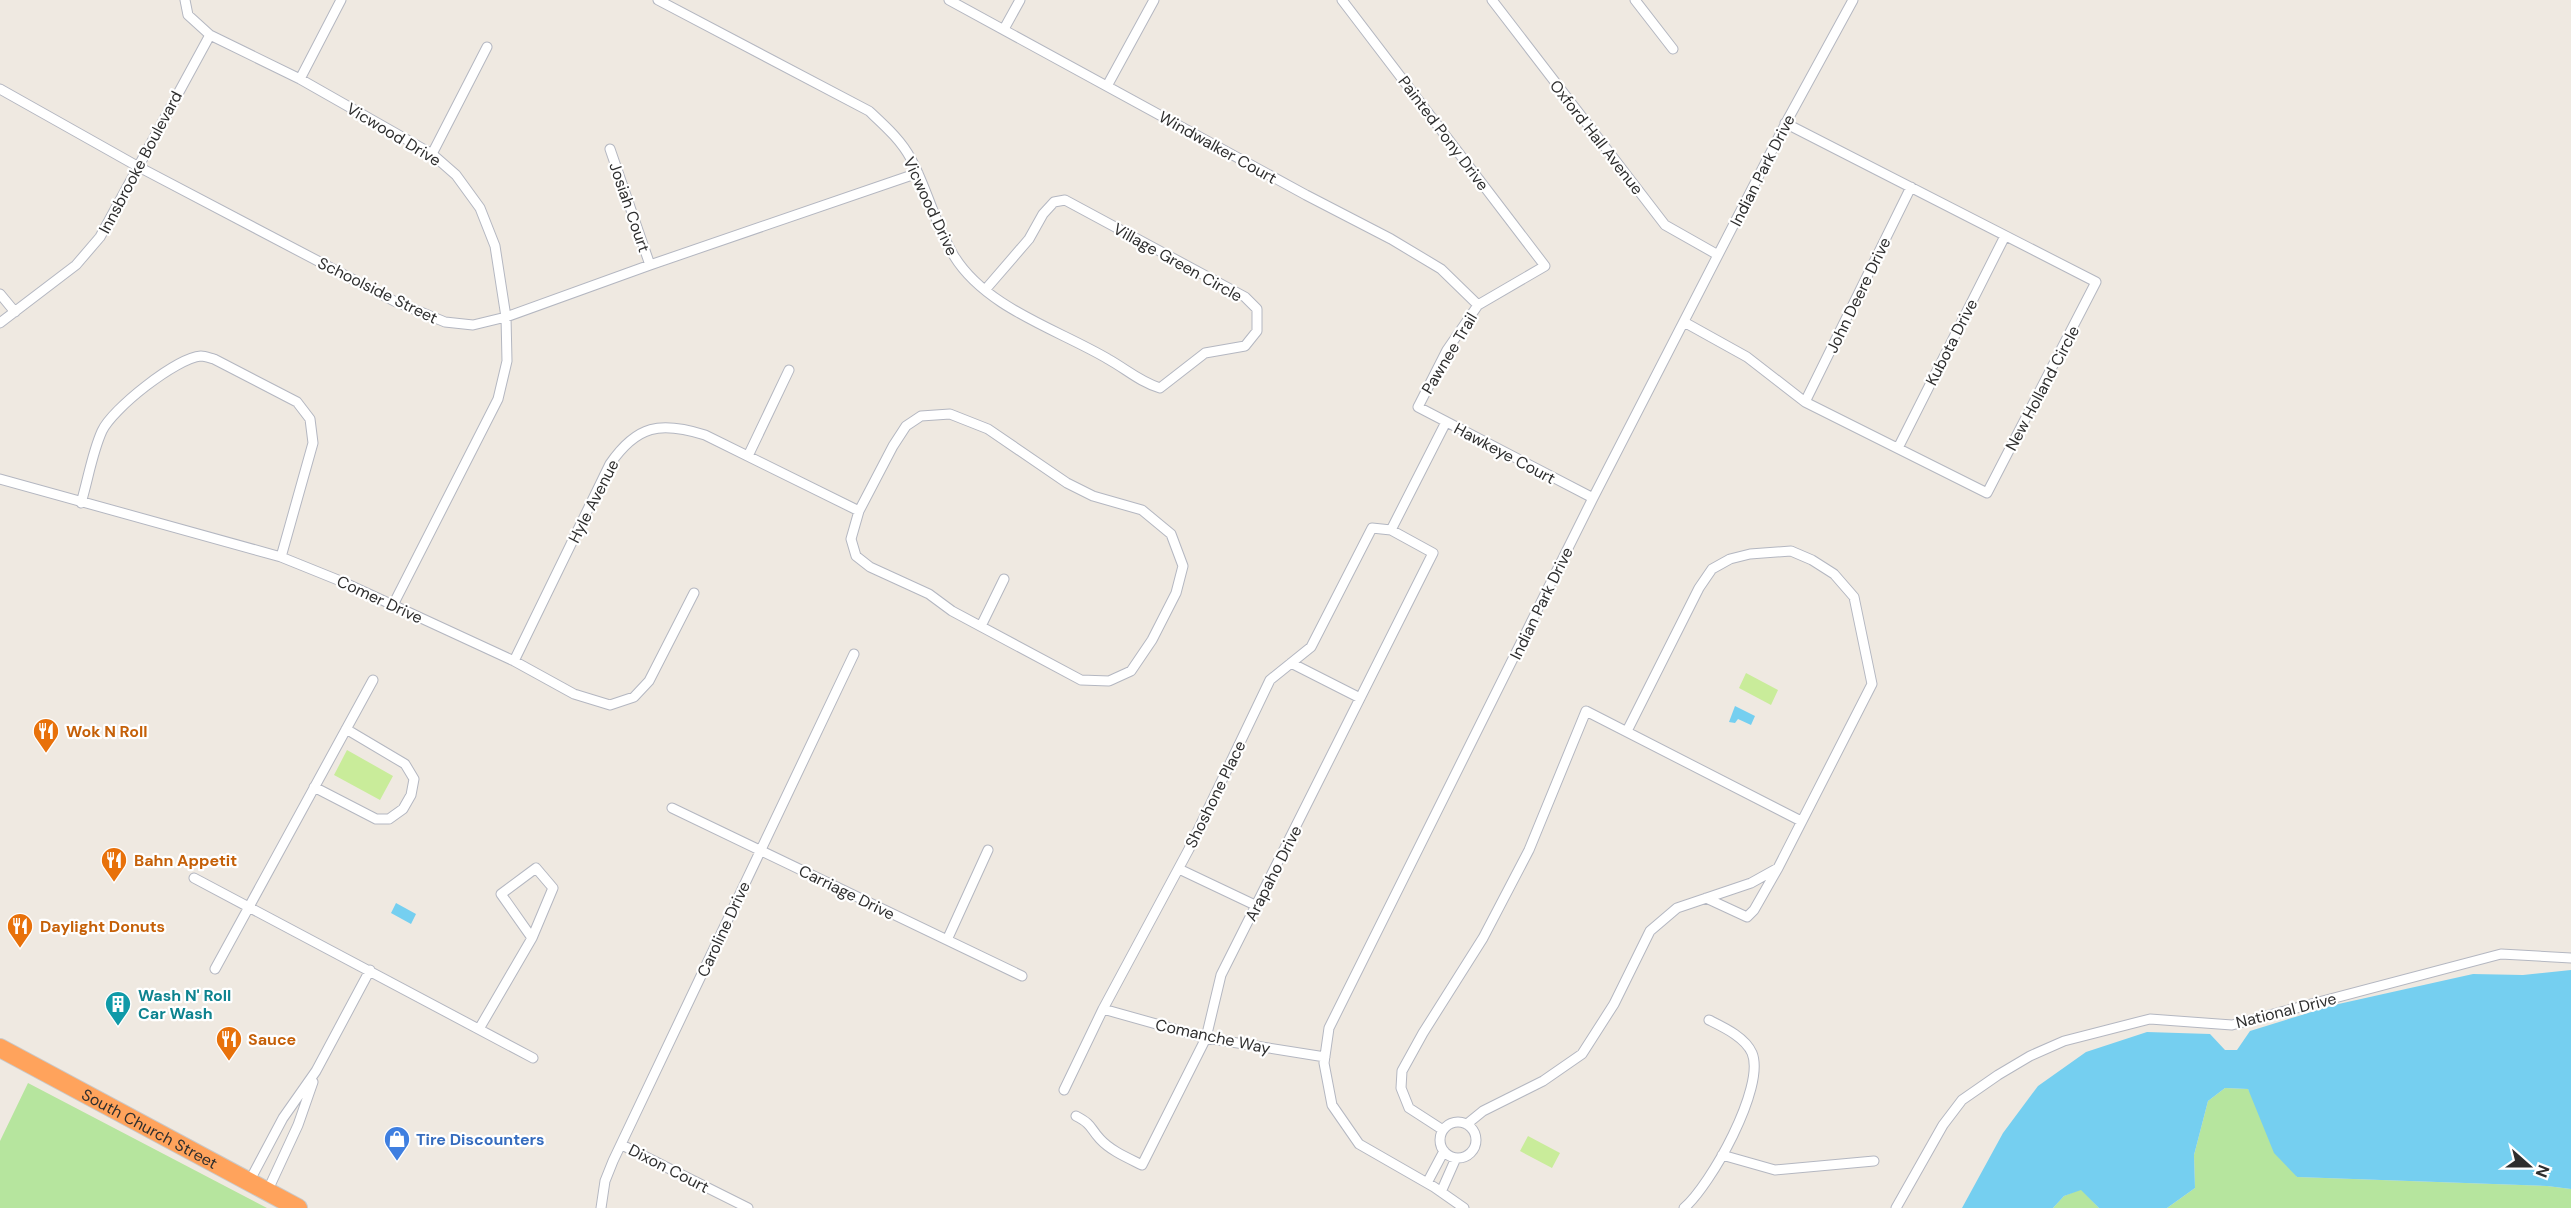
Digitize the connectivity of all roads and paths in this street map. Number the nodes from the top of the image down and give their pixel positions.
1 (185, 0) edge
2 (341, 0) edge
3 (658, 0) edge
4 (949, 0) edge
5 (1020, 0) edge
6 (1154, 0) edge
7 (1342, 0) edge
8 (1492, 0) edge
9 (1635, 0) edge
10 (1853, 0) edge
11 (1004, 29) junction
12 (210, 35) junction
13 (488, 47) dead end
14 (1672, 49) dead end
15 (300, 79) junction
16 (1107, 86) junction
17 (0, 89) edge
18 (1785, 123) junction
19 (610, 149) dead end
20 (432, 154) junction
21 (137, 166) junction
22 (918, 174) junction
23 (1911, 188) junction
24 (2005, 236) junction
25 (1718, 255) junction
26 (650, 264) junction
27 (1545, 266) joint
28 (985, 290) junction
29 (0, 294) edge
30 (1478, 305) junction
31 (15, 312) junction
32 (506, 317) junction
33 (1684, 322) junction
34 (0, 323) edge
35 (789, 370) dead end
36 (1805, 402) junction
37 (1418, 407) joint
38 (1446, 422) junction
39 (1898, 448) junction
40 (748, 456) junction
41 (0, 479) edge
42 (1593, 498) junction
43 (81, 503) junction
44 (859, 511) junction
45 (1391, 530) junction
46 (281, 556) junction
47 (1004, 579) dead end
48 (694, 593) dead end
49 (393, 605) junction
50 (981, 626) junction
51 (854, 654) dead end
52 (514, 661) junction
53 (1291, 663) junction
54 (373, 680) dead end
55 (1360, 698) junction
56 (346, 729) junction
57 (1627, 730) junction
58 (314, 786) junction
59 (672, 808) dead end
60 (1801, 821) junction
61 (760, 850) junction
62 (988, 850) dead end
63 (1179, 868) junction
64 (1778, 868) junction
65 (194, 878) dead end
66 (1706, 898) junction
67 (248, 906) junction
68 (1257, 906) junction
69 (532, 938) junction
70 (947, 940) junction
71 (2571, 958) edge
72 (215, 969) dead end
73 (370, 970) junction
74 (1022, 976) dead end
75 (1103, 1009) junction
76 (1709, 1020) dead end
77 (479, 1029) junction
78 (1206, 1038) junction
79 (0, 1048) edge
80 (1324, 1057) junction
81 (533, 1058) dead end
82 (316, 1071) junction
83 (1064, 1090) dead end
84 (1076, 1116) dead end
85 (1467, 1124) junction
86 (1443, 1130) junction
87 (622, 1145) junction
88 (1444, 1151) junction
89 (1722, 1155) junction
90 (1456, 1158) junction
91 (1874, 1161) dead end
92 (249, 1182) junction
93 (1426, 1183) junction
94 (267, 1192) junction
95 (1441, 1192) junction
96 (298, 1208) edge
97 (601, 1208) edge
98 (748, 1208) edge
99 (1464, 1208) edge
100 (1684, 1208) edge
101 (1896, 1208) edge

1 - 12 street, Vicwood Drive
2 - 15 street
3 - 22 street, Vicwood Drive
4 - 11 street, Windwalker Court
5 - 11 street
6 - 16 street
7 - 27 street, Painted Pony Drive
8 - 25 street, Oxford Hall Avenue
9 - 14 street
10 - 18 street, Indian Park Drive
11 - 16 street, Windwalker Court
12 - 15 street, Vicwood Drive
12 - 21 street, Innsbrooke Boulevard
13 - 20 street
15 - 20 street, Vicwood Drive
16 - 30 street, Windwalker Court
17 - 21 street, Schoolside Street
18 - 23 street, New Holland Circle
18 - 25 street, Indian Park Drive
19 - 26 street, Josiah Court
20 - 32 street, Vicwood Drive
21 - 31 street, Innsbrooke Boulevard
21 - 32 street, Schoolside Street
22 - 26 street, Schoolside Street
22 - 28 street, Vicwood Drive
23 - 24 street, New Holland Circle
23 - 36 street, John Deere Drive
24 - 39 street, Kubota Drive
24 - 39 street, New Holland Circle
25 - 33 street, Indian Park Drive
26 - 32 street, Schoolside Street
27 - 30 street, Pawnee Trail
28 - 28 street, Village Green Circle
29 - 31 street
30 - 37 street, Pawnee Trail
31 - 34 street, Innsbrooke Boulevard
32 - 49 street, Vicwood Drive
33 - 36 street, New Holland Circle
33 - 42 street, Indian Park Drive
35 - 40 street
36 - 39 street, New Holland Circle
37 - 38 street, Hawkeye Court
38 - 42 street, Hawkeye Court
38 - 45 street
40 - 44 street, Hyle Avenue
40 - 52 street, Hyle Avenue
41 - 43 street, Comer Drive
42 - 80 street, Indian Park Drive
43 - 46 street, Comer Drive
43 - 46 street
44 - 50 street
44 - 50 street
45 - 53 street, Shoshone Place
45 - 55 street, Arapaho Drive
46 - 49 street, Comer Drive
47 - 50 street
48 - 52 street, Comer Drive
49 - 52 street, Comer Drive
51 - 61 street, Caroline Drive
53 - 55 street
53 - 63 street, Shoshone Place
54 - 56 street
55 - 68 street, Arapaho Drive
56 - 58 street
56 - 58 street
57 - 60 street
57 - 60 street
57 - 86 street
58 - 67 street
59 - 61 street, Carriage Drive
60 - 64 street
61 - 70 street, Carriage Drive
61 - 87 street, Caroline Drive
62 - 70 street
63 - 68 street
63 - 75 street, Shoshone Place
64 - 66 street
64 - 66 street
65 - 67 street
66 - 85 street
67 - 72 street
67 - 73 street
68 - 78 street, Arapaho Drive
69 - 69 street
69 - 77 street
70 - 74 street, Carriage Drive
71 - 101 street, National Drive
73 - 77 street
73 - 82 street
75 - 78 street, Comanche Way
75 - 83 street, Shoshone Place
76 - 89 street
77 - 81 street
78 - 80 street, Comanche Way
78 - 84 street, Arapaho Drive
79 - 92 highway, South Church Street
80 - 93 street, Indian Park Drive
82 - 92 street
82 - 94 street
85 - 86 street
85 - 90 street
86 - 88 street
87 - 97 street, Caroline Drive
87 - 98 street, Dixon Court
88 - 90 street
88 - 93 street
89 - 91 street
89 - 100 street
90 - 95 street
92 - 94 highway, South Church Street
93 - 95 street, Indian Park Drive
94 - 96 highway, South Church Street
95 - 99 street, Indian Park Drive

